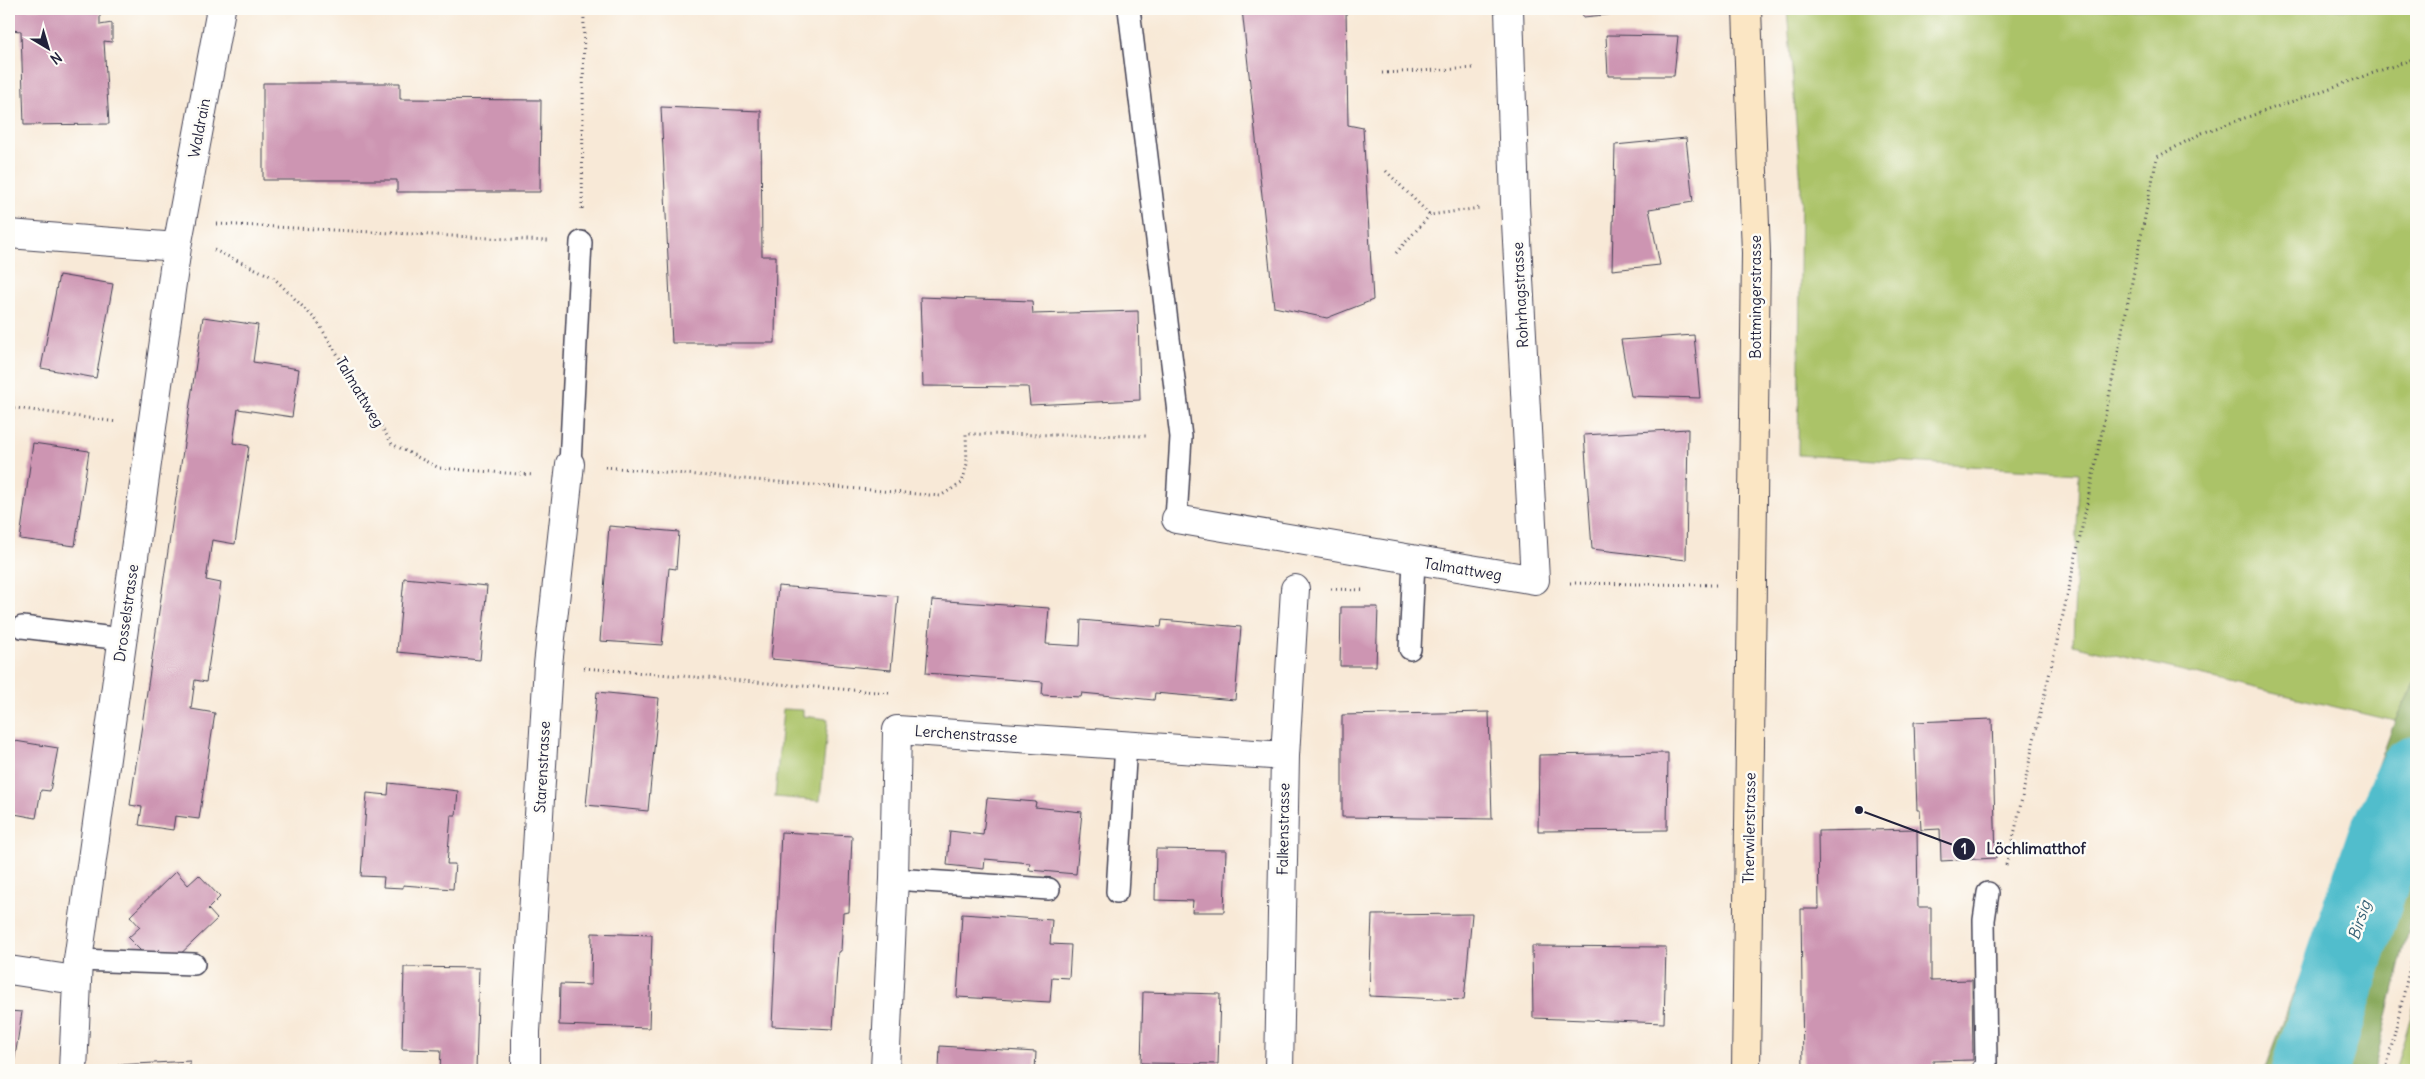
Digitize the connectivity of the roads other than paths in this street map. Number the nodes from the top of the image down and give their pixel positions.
1 (221, 9) edge
2 (1129, 9) edge
3 (1509, 9) edge
4 (1747, 9) edge
5 (9, 234) edge
6 (178, 236) junction
7 (581, 242) dead end
8 (570, 464) joint
9 (1176, 519) joint
10 (1414, 561) junction
11 (1535, 580) joint
12 (1752, 586) joint
13 (1295, 589) road end
14 (22, 627) dead end
15 (122, 639) junction
16 (1410, 649) dead end
17 (1126, 744) junction
18 (1285, 756) junction
19 (894, 879) junction
20 (1050, 889) dead end
21 (1117, 892) dead end
22 (1988, 893) road end
23 (194, 964) dead end
24 (9, 970) edge
25 (77, 970) junction
26 (73, 1070) edge
27 (526, 1070) edge
28 (885, 1070) edge
29 (1279, 1070) edge
30 (1746, 1070) edge
31 (1982, 1070) edge

1 - 6 street, Waldrain
2 - 9 lane
3 - 11 street, Rohrhagstrasse
4 - 12 main road, Bottmingerstrasse
5 - 6 street
6 - 15 street, Drosselstrasse
7 - 8 lane
8 - 27 street, Starenstrasse
9 - 10 street, Talmattweg
10 - 11 street, Talmattweg
10 - 16 lane
12 - 30 main road, Therwilerstrasse
13 - 18 street, Falkenstrasse
14 - 15 lane
15 - 25 street, Drosselstrasse
17 - 18 street, Lerchenstrasse
17 - 19 street, Lerchenstrasse
17 - 21 lane
18 - 29 street, Falkenstrasse
19 - 20 lane
19 - 28 street, Lerchenstrasse
22 - 31 lane
23 - 25 lane
24 - 25 street
25 - 26 street, Drosselstrasse

